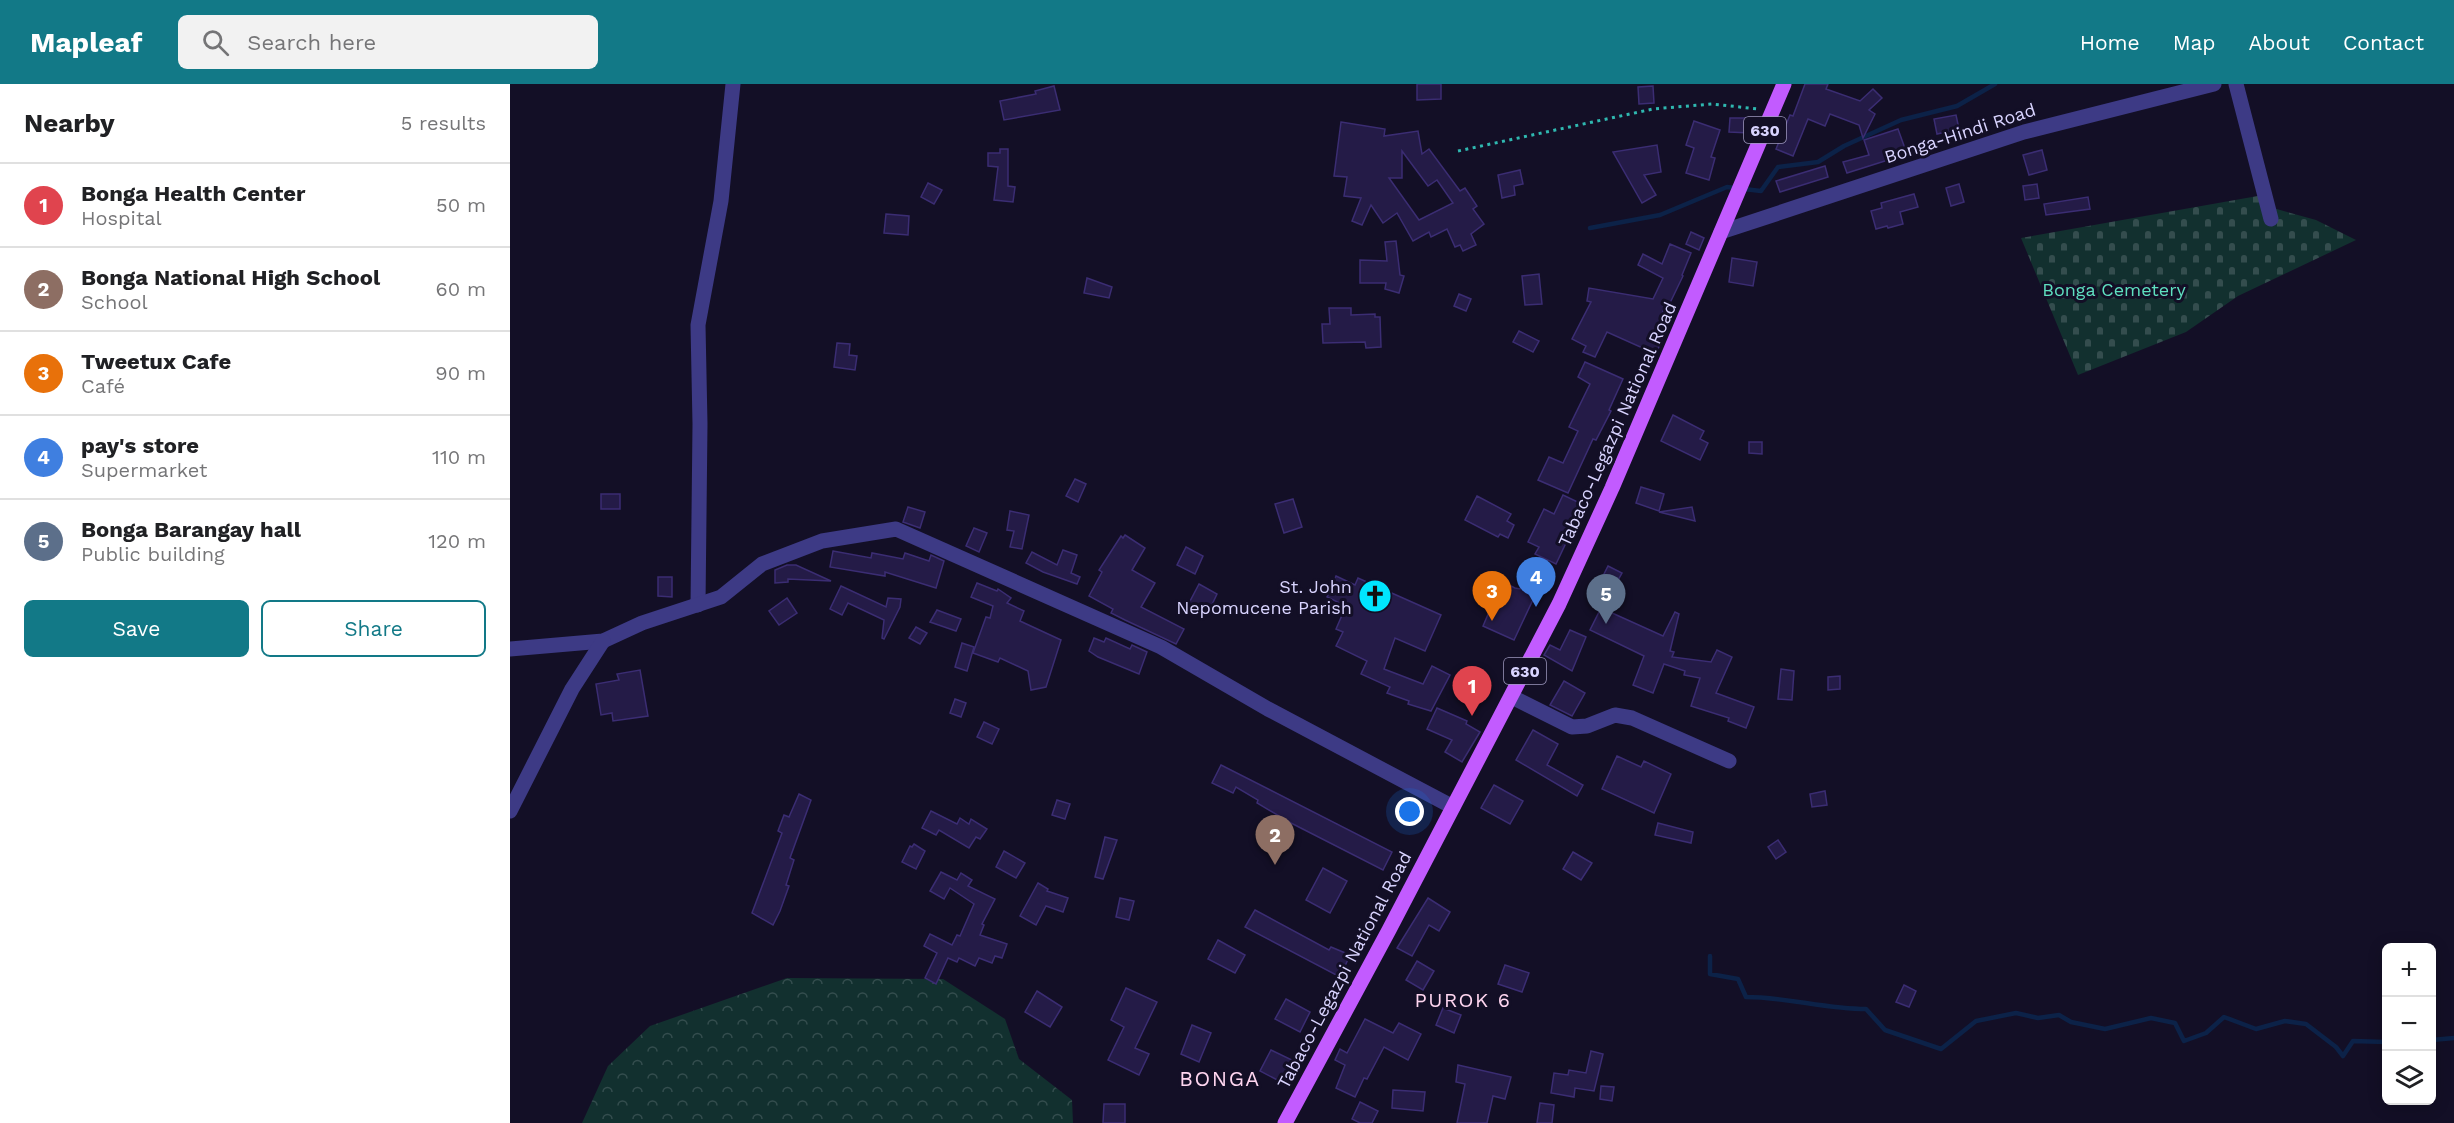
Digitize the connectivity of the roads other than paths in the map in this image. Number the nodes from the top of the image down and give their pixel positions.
1 (734, 84) edge
2 (1784, 84) edge
3 (2214, 84) edge
4 (2236, 84) edge
5 (2271, 219) dead end
6 (1721, 232) junction
7 (698, 605) junction
8 (603, 641) junction
9 (510, 649) edge
10 (1512, 697) junction
11 (1729, 761) dead end
12 (1454, 807) junction
13 (510, 810) edge
14 (1285, 1123) edge

1 - 7 street
2 - 6 main road, Tabaco-Legazpi National Road / 630
3 - 6 street, Bonga-Hindi Road
4 - 5 street
6 - 10 main road, Tabaco-Legazpi National Road / 630
7 - 8 street
7 - 12 street
8 - 9 street
8 - 13 street
10 - 11 street
10 - 12 main road, Tabaco-Legazpi National Road / 630
12 - 14 main road, Tabaco-Legazpi National Road / 630

